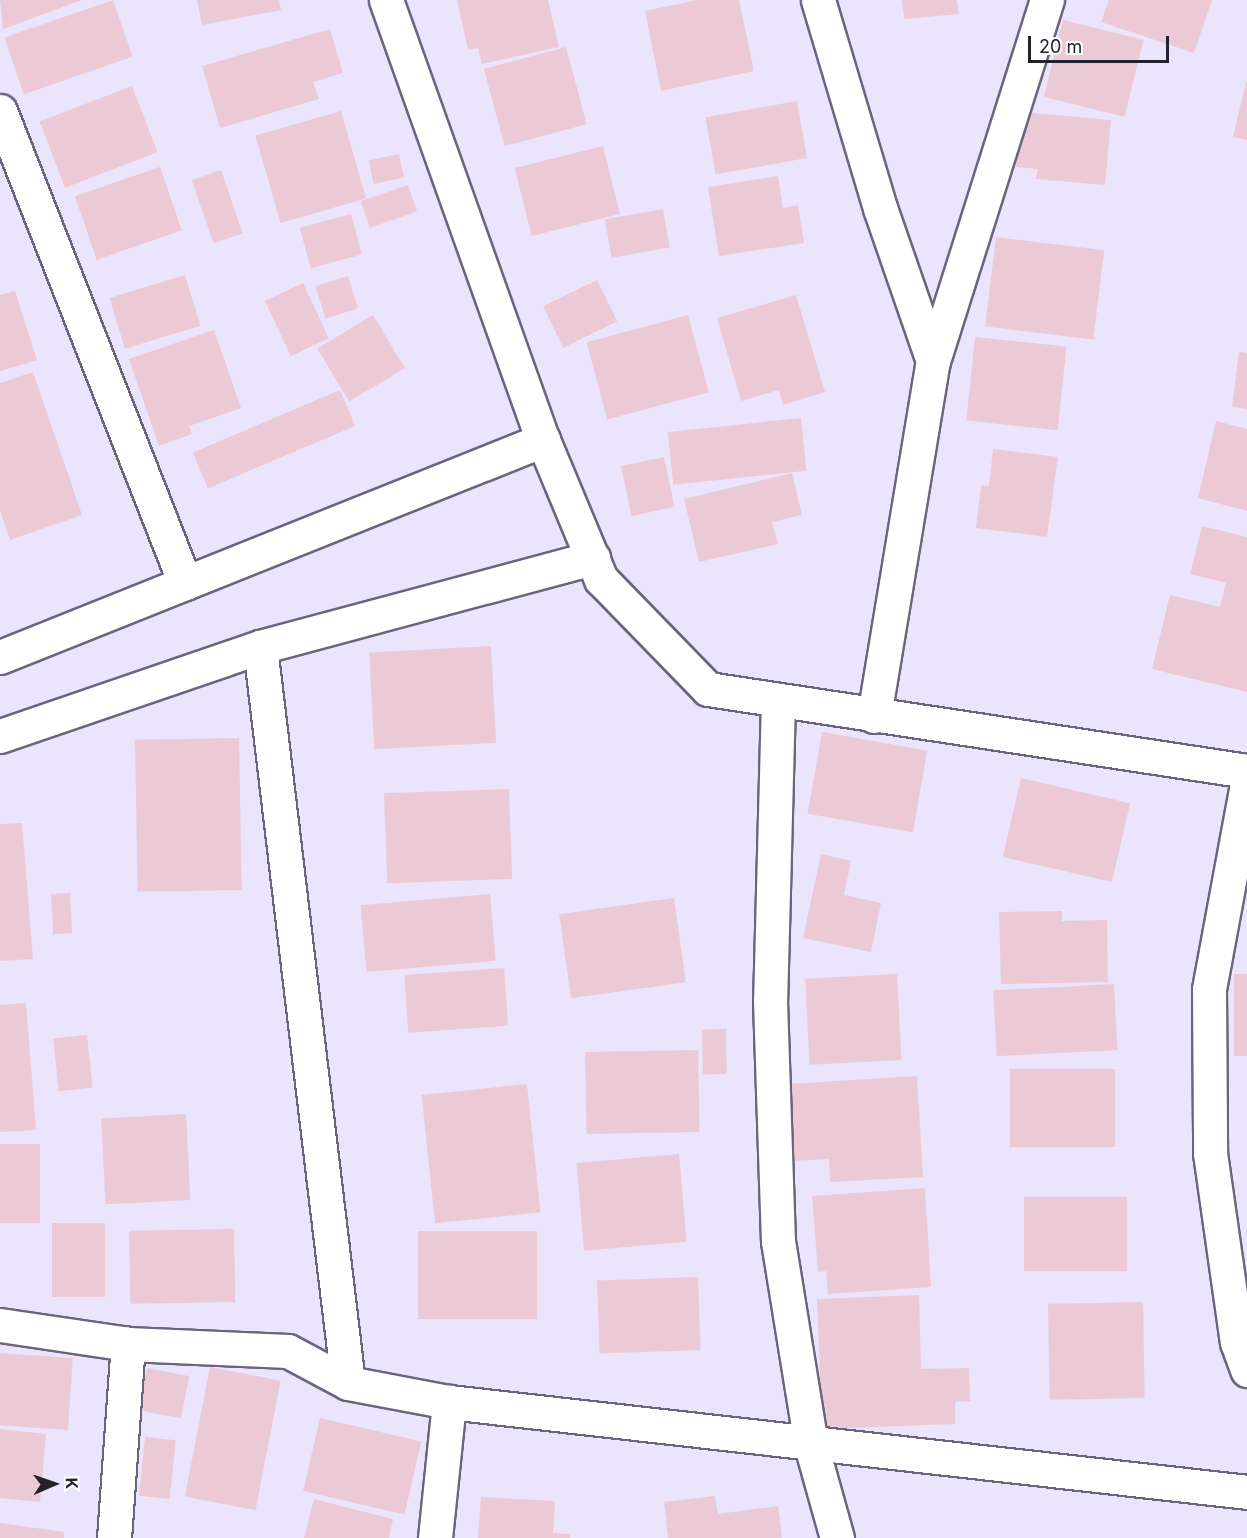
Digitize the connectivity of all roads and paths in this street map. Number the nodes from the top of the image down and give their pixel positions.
1 (386, 0) edge
2 (818, 0) edge
3 (1047, 0) edge
4 (0, 111) edge
5 (933, 361) junction
6 (543, 440) junction
7 (593, 558) junction
8 (185, 584) junction
9 (260, 647) junction
10 (0, 657) edge
11 (778, 700) junction
12 (874, 716) junction
13 (0, 736) edge
14 (1247, 771) edge
15 (1247, 784) edge
16 (0, 1325) edge
17 (128, 1344) junction
18 (1247, 1370) edge
19 (348, 1383) junction
20 (449, 1401) junction
21 (811, 1445) junction
22 (1247, 1492) edge
23 (114, 1538) edge
24 (435, 1538) edge
25 (837, 1538) edge

1 - 6 street
2 - 5 street
3 - 5 street
4 - 8 street
5 - 12 street
6 - 7 street
6 - 8 street
7 - 9 street
7 - 11 street
8 - 10 street
9 - 13 street
9 - 19 street
11 - 12 street
11 - 21 street
12 - 14 street
15 - 18 street
16 - 17 street
17 - 19 street
17 - 23 street
19 - 20 street
20 - 21 street
20 - 24 street
21 - 22 street
21 - 25 street

